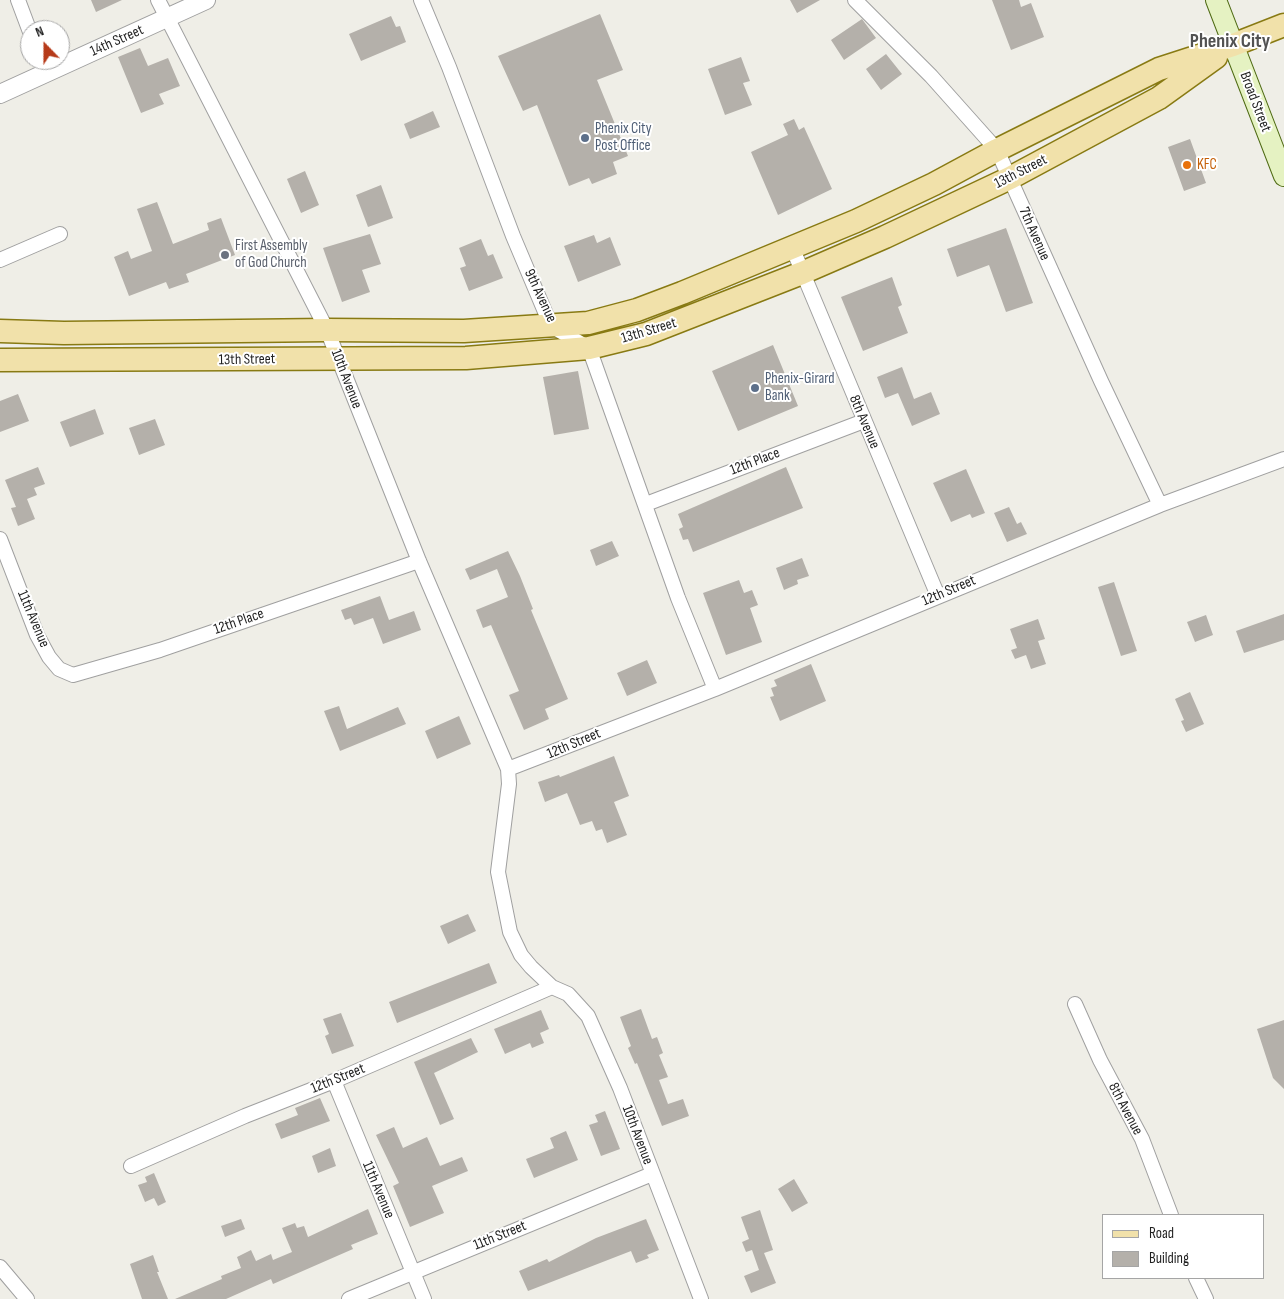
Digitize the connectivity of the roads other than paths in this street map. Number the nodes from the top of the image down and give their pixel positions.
1 (18, 0) edge
2 (158, 0) edge
3 (206, 0) edge
4 (421, 0) edge
5 (855, 0) edge
6 (1216, 0) edge
7 (167, 19) junction
8 (26, 20) edge
9 (1284, 25) edge
10 (1233, 45) junction
11 (70, 56) edge
12 (37, 70) edge
13 (0, 94) edge
14 (997, 150) junction
15 (1284, 176) edge
16 (1010, 178) junction
17 (60, 234) dead end
18 (792, 247) junction
19 (0, 260) edge
20 (802, 273) junction
21 (551, 326) junction
22 (327, 330) junction
23 (0, 331) edge
24 (589, 348) junction
25 (339, 359) junction
26 (0, 360) edge
27 (864, 421) junction
28 (1284, 459) edge
29 (646, 504) junction
30 (1160, 505) junction
31 (0, 539) edge
32 (419, 561) junction
33 (938, 596) junction
34 (59, 669) joint
35 (715, 689) junction
36 (508, 769) junction
37 (552, 987) junction
38 (1075, 1004) dead end
39 (334, 1081) junction
40 (131, 1166) dead end
41 (652, 1174) junction
42 (1171, 1214) edge
43 (0, 1267) edge
44 (412, 1272) junction
45 (1196, 1279) edge
46 (699, 1293) edge
47 (27, 1299) edge
48 (349, 1299) edge
49 (424, 1299) edge
50 (687, 1299) edge
51 (1206, 1299) edge

1 - 8 street
2 - 7 street, 10th Avenue
3 - 7 street, 14th Street
4 - 21 street, 9th Avenue
5 - 14 street, 7th Avenue
6 - 10 main road, Broad Street
7 - 11 street, 14th Street
7 - 22 street, 10th Avenue
9 - 10 main road, 13th Street
10 - 14 main road, 13th Street
10 - 15 main road, Broad Street
10 - 16 main road, 13th Street
12 - 13 street, 14th Street
14 - 16 street, 7th Avenue
14 - 18 main road, 13th Street
16 - 20 main road, 13th Street
16 - 30 street, 7th Avenue
17 - 19 street
18 - 20 street, 8th Avenue
18 - 21 main road, 13th Street
20 - 24 main road, 13th Street
20 - 27 street, 8th Avenue
21 - 22 main road, 13th Street
21 - 24 street, 9th Avenue
22 - 23 main road, 13th Street
22 - 25 street, 10th Avenue
24 - 25 main road, 13th Street
24 - 29 street
25 - 26 main road, 13th Street
25 - 32 street, 10th Avenue
27 - 29 street, 12th Place
27 - 33 street, 8th Avenue
28 - 30 street, 12th Street
29 - 35 street
30 - 33 street, 12th Street
31 - 34 street, 11th Avenue
32 - 34 street, 12th Place
32 - 36 street, 10th Avenue
33 - 35 street, 12th Street
35 - 36 street, 12th Street
36 - 37 street
37 - 39 street, 12th Street
37 - 41 street, 10th Avenue
38 - 42 street, 8th Avenue
39 - 40 street, 12th Street
39 - 44 street, 11th Avenue
41 - 44 street, 11th Street
41 - 46 street, 10th Avenue
43 - 47 street
44 - 48 street, 11th Street
44 - 49 street, 11th Avenue
45 - 51 street
46 - 50 street

